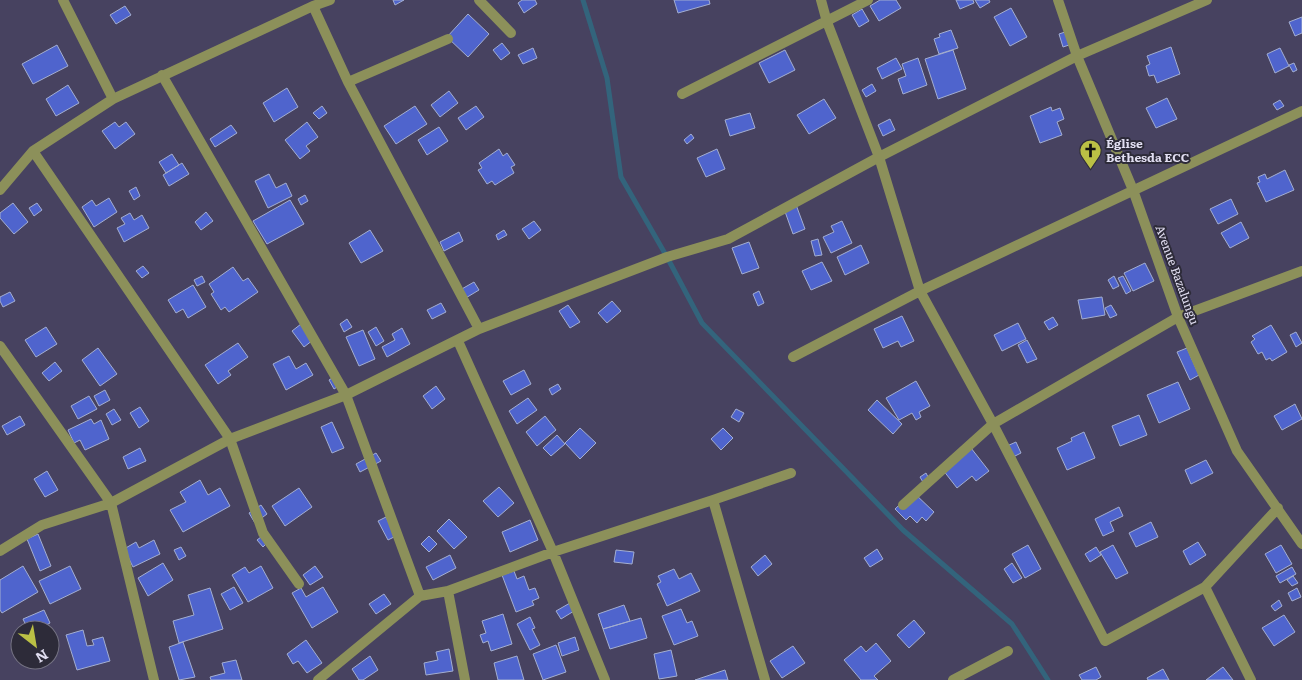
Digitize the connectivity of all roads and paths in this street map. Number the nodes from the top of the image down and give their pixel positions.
1 (63, 0) edge
2 (330, 0) edge
3 (479, 0) edge
4 (821, 0) edge
5 (868, 0) edge
6 (1058, 0) edge
7 (1207, 0) edge
8 (313, 6) junction
9 (827, 22) junction
10 (511, 33) dead end
11 (448, 39) dead end
12 (1077, 56) junction
13 (162, 75) junction
14 (348, 82) junction
15 (682, 94) dead end
16 (113, 99) junction
17 (1302, 111) edge
18 (33, 151) junction
19 (879, 157) junction
20 (0, 190) edge
21 (1133, 190) junction
22 (1302, 271) edge
23 (920, 291) junction
24 (1178, 317) junction
25 (479, 329) junction
26 (458, 341) junction
27 (0, 346) edge
28 (793, 357) dead end
29 (346, 395) junction
30 (993, 424) junction
31 (230, 439) junction
32 (791, 473) dead end
33 (714, 500) junction
34 (111, 504) junction
35 (903, 505) dead end
36 (1278, 508) junction
37 (1302, 544) edge
38 (0, 551) edge
39 (553, 552) junction
40 (298, 584) dead end
41 (1205, 587) junction
42 (448, 591) junction
43 (420, 596) junction
44 (1008, 651) dead end
45 (154, 680) edge
46 (318, 680) edge
47 (465, 680) edge
48 (605, 680) edge
49 (765, 680) edge
50 (953, 680) edge
51 (1251, 680) edge

1 - 16 street
2 - 8 street
3 - 10 street
4 - 9 street
5 - 9 street
6 - 12 street, Avenue Bazalungu
7 - 12 street
8 - 13 street
8 - 14 street
9 - 15 street
9 - 19 street
11 - 14 street
12 - 19 street
12 - 21 street, Avenue Bazalungu
13 - 16 street
13 - 29 street
14 - 25 street
16 - 18 street
17 - 21 street
18 - 20 street
18 - 31 street
19 - 23 street
19 - 25 street
21 - 23 street
21 - 24 street, Avenue Bazalungu
22 - 24 street
23 - 28 street
23 - 30 street
24 - 30 street
24 - 36 street, Avenue Bazalungu
25 - 26 street
26 - 29 street
26 - 39 street
27 - 34 street
29 - 31 street
29 - 43 street
30 - 35 street
30 - 41 street
31 - 34 street
31 - 40 street
32 - 33 street
33 - 39 street
33 - 49 street
34 - 38 street
34 - 45 street
36 - 37 street, Avenue Bazalungu
36 - 41 street
39 - 42 street
39 - 48 street
41 - 51 street
42 - 43 street
42 - 47 street
43 - 46 street
44 - 50 street

